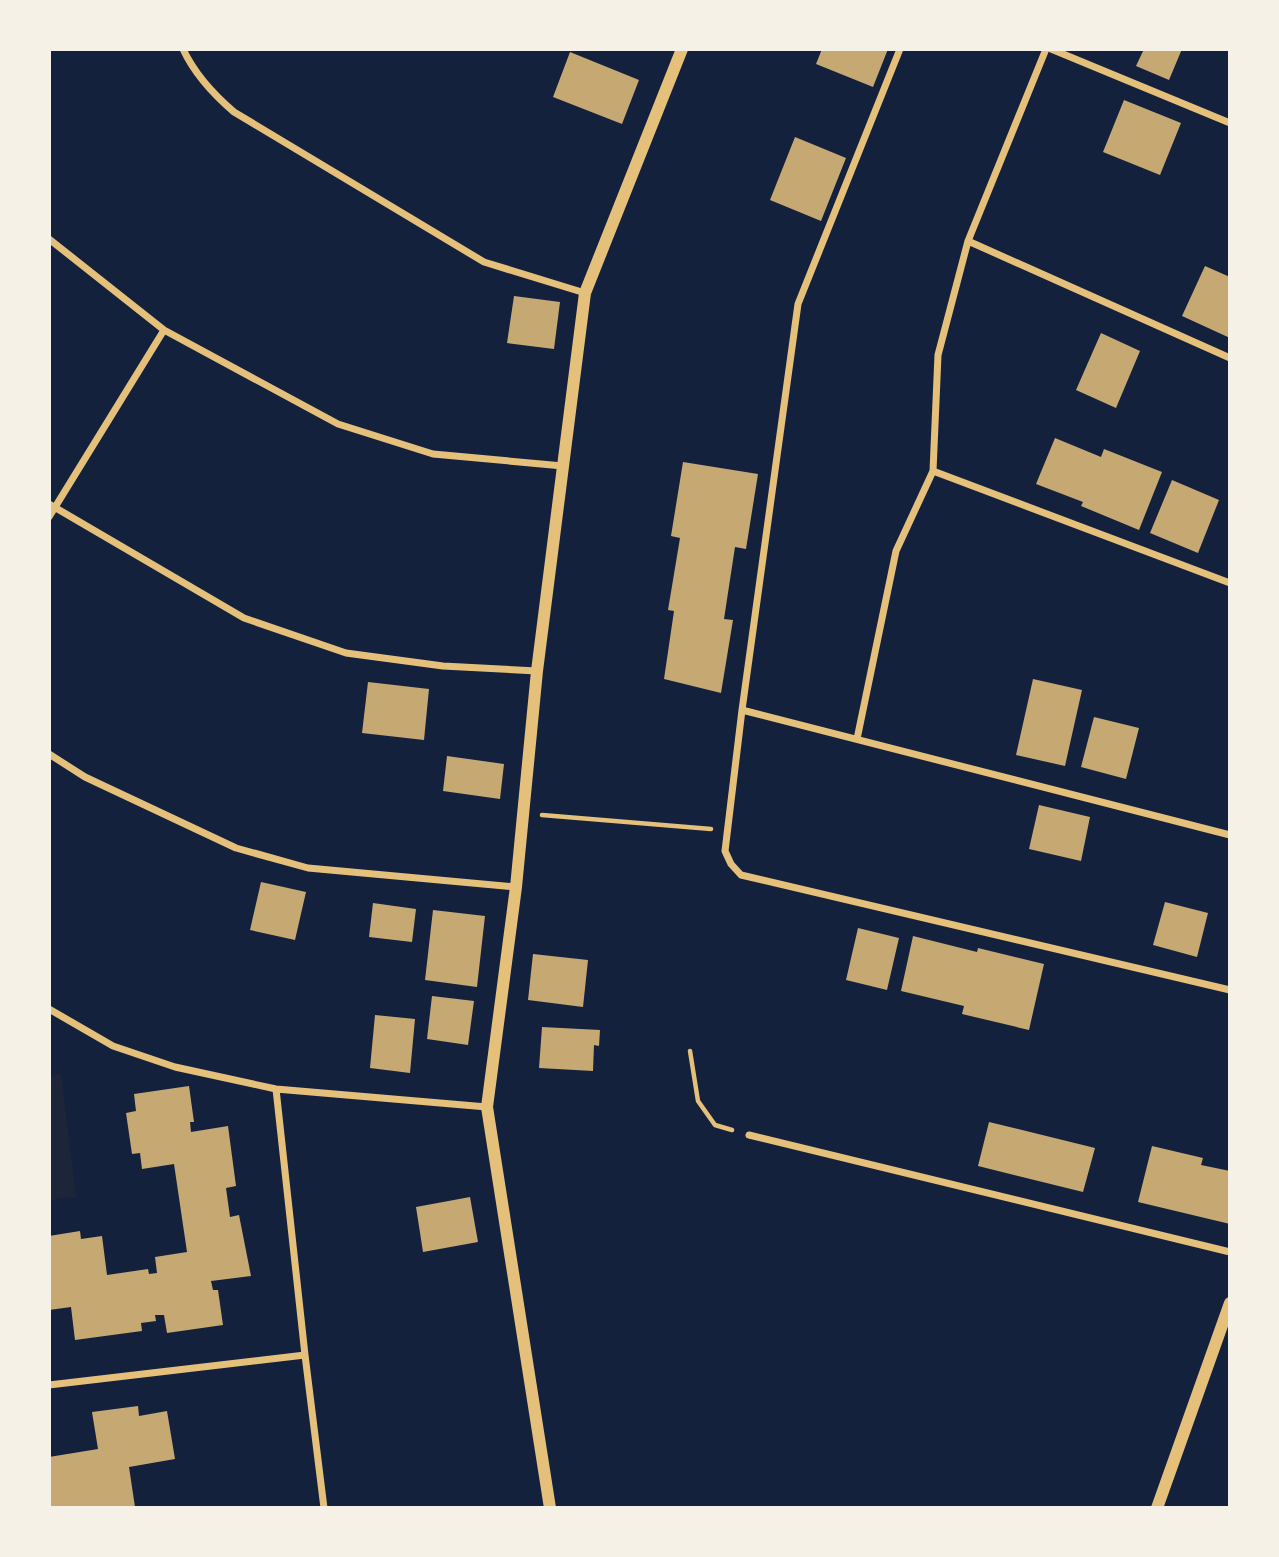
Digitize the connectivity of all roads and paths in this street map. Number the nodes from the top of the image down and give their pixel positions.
1 (183, 49) edge
2 (682, 49) edge
3 (900, 49) edge
4 (1046, 49) edge
5 (1051, 49) edge
6 (1230, 123) edge
7 (49, 239) edge
8 (968, 241) junction
9 (585, 293) junction
10 (164, 330) junction
11 (1230, 358) edge
12 (564, 466) junction
13 (933, 471) junction
14 (52, 506) edge
15 (49, 517) edge
16 (1230, 583) edge
17 (537, 671) junction
18 (742, 710) junction
19 (858, 739) junction
20 (49, 754) edge
21 (523, 813) junction
22 (728, 830) junction
23 (1230, 835) edge
24 (516, 887) junction
25 (1230, 990) edge
26 (49, 1009) edge
27 (690, 1051) dead end
28 (276, 1089) junction
29 (487, 1107) junction
30 (749, 1135) joint
31 (1230, 1252) edge
32 (1230, 1303) edge
33 (305, 1355) junction
34 (49, 1385) edge
35 (324, 1508) edge
36 (550, 1508) edge
37 (1157, 1508) edge

1 - 9 street
2 - 9 street
3 - 18 street
4 - 8 street
5 - 6 street
7 - 10 street
8 - 11 street
8 - 13 street
9 - 12 street
10 - 12 street
10 - 14 street
12 - 17 street
13 - 16 street
13 - 19 street
14 - 15 street
14 - 17 street
17 - 21 street
18 - 19 street
18 - 22 street
19 - 23 street
20 - 24 street
21 - 22 path
21 - 24 street
22 - 25 street
24 - 29 street
26 - 28 street
27 - 30 path
28 - 29 street
28 - 33 street
29 - 36 street
30 - 31 street
32 - 37 street
33 - 34 street
33 - 35 street

